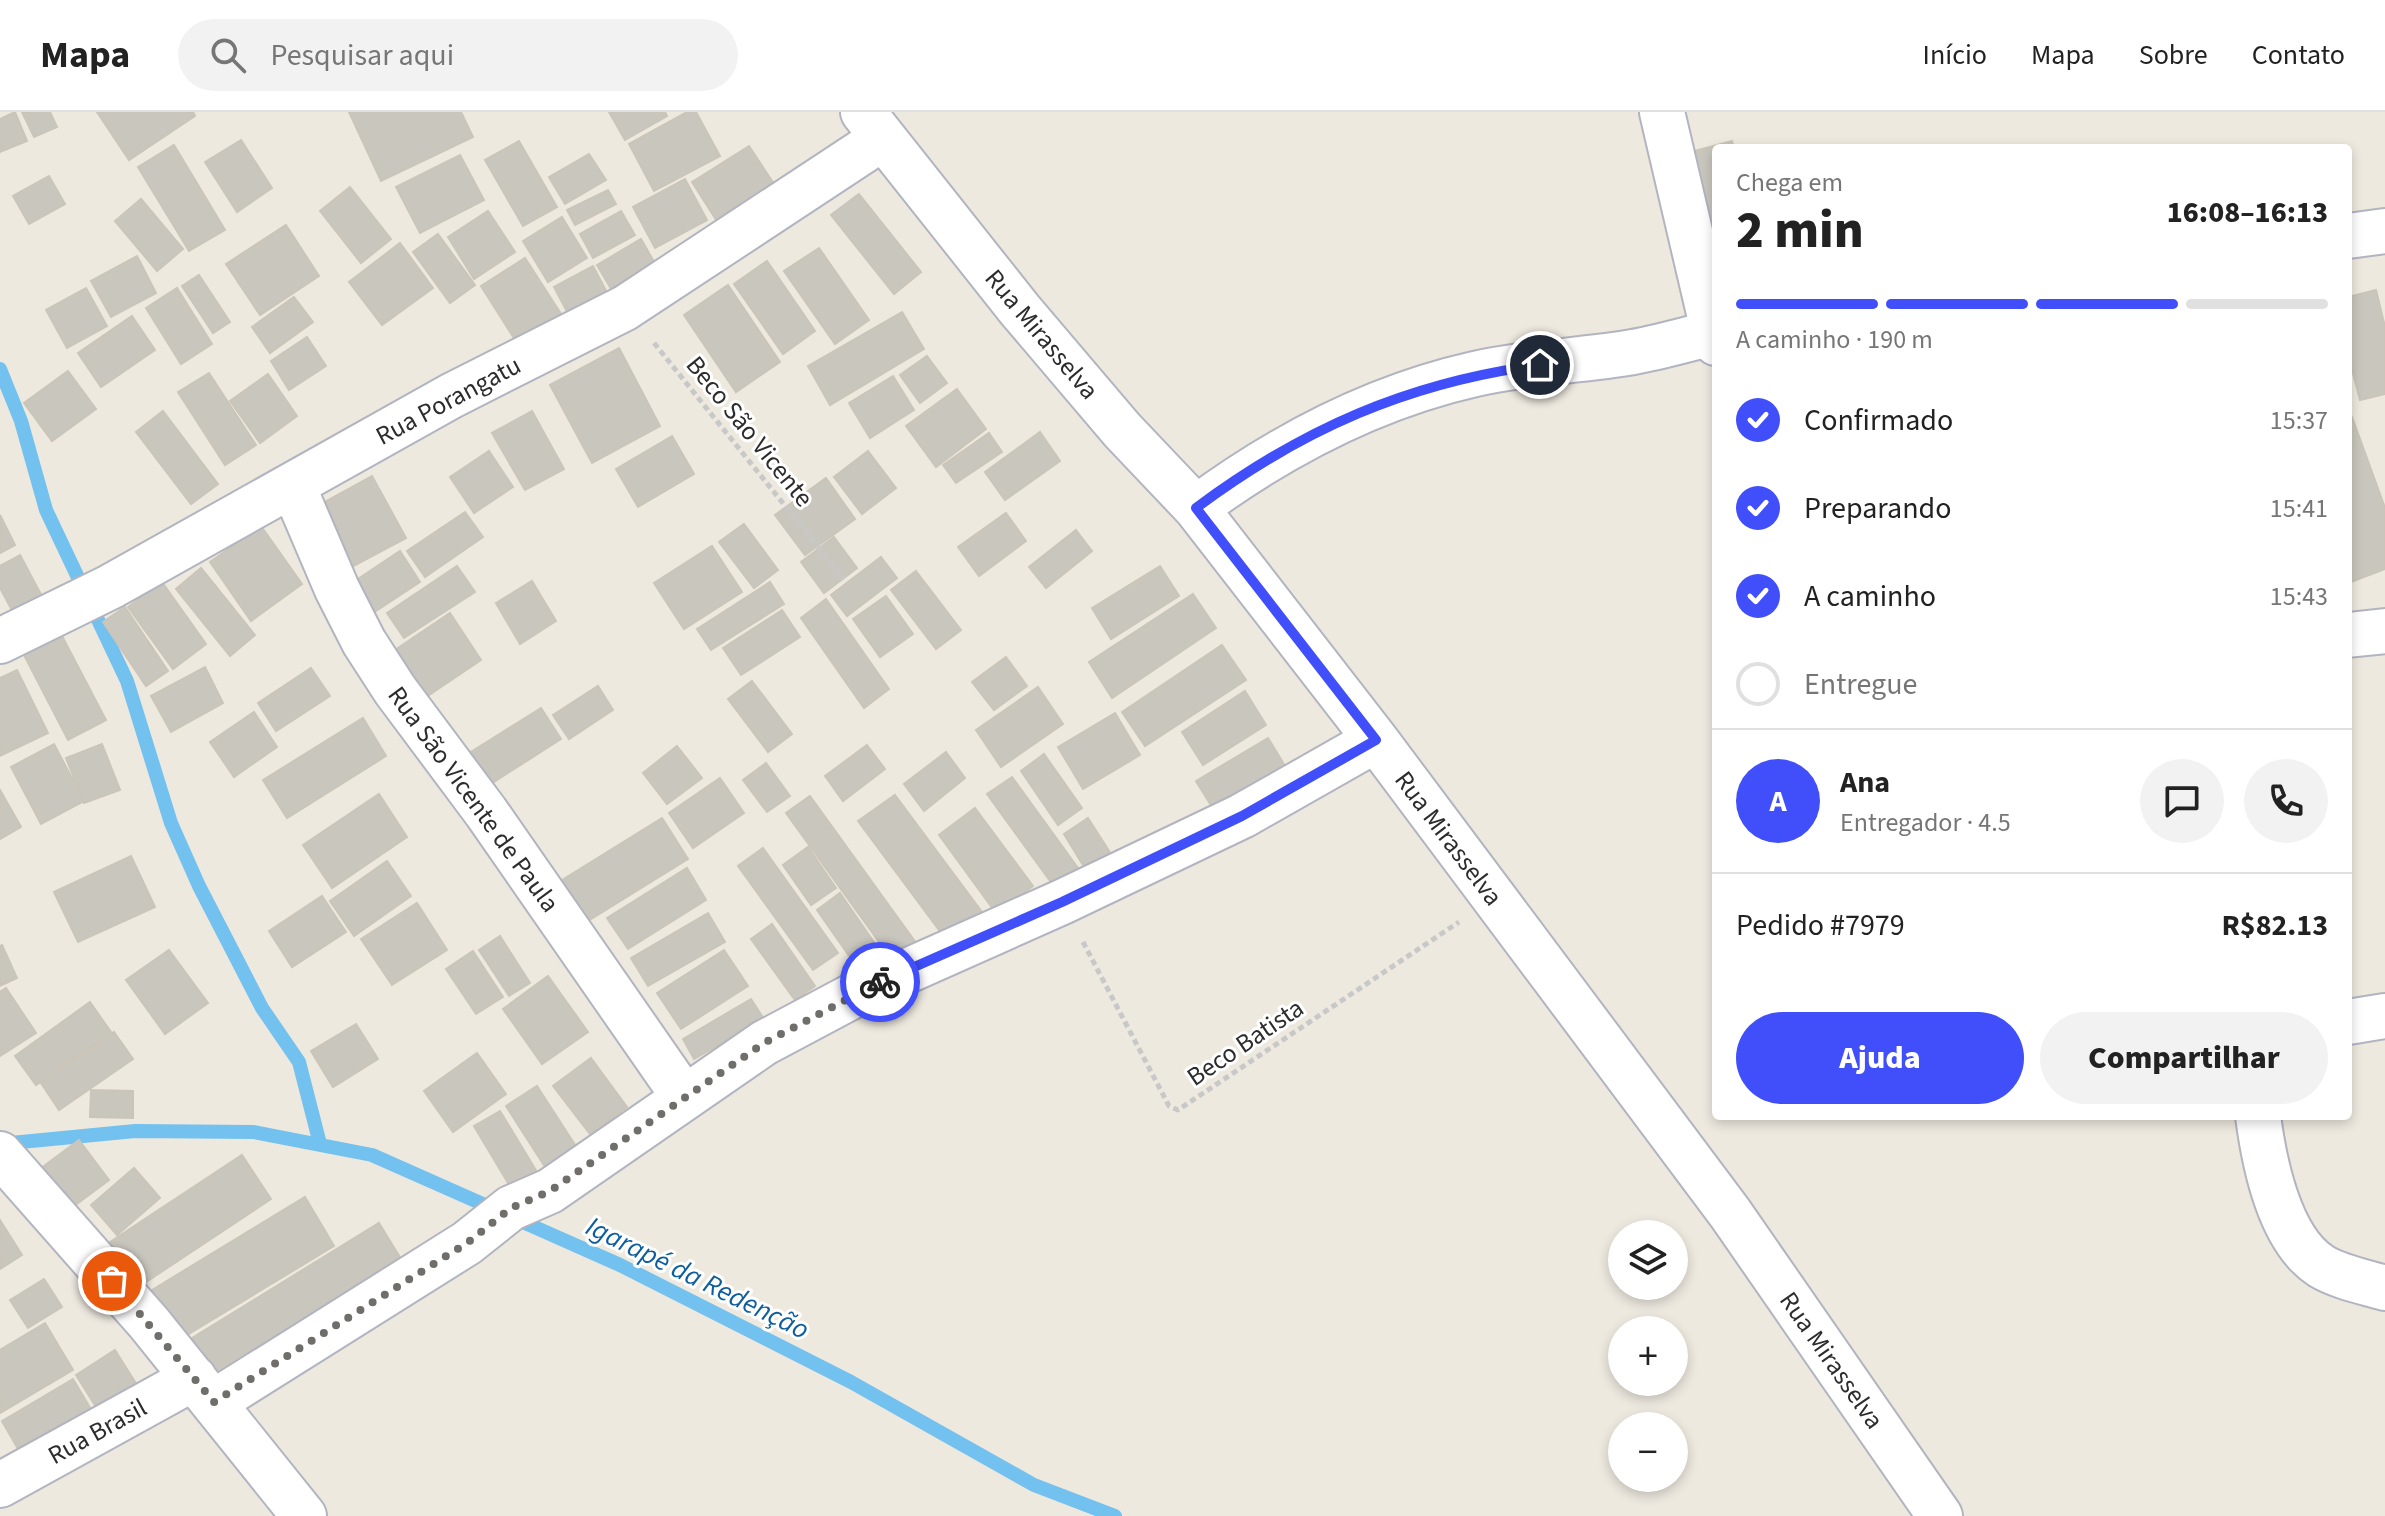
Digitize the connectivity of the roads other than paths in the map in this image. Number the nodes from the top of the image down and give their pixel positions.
1 (1662, 112) edge
2 (873, 125) edge
3 (2385, 231) edge
4 (2352, 235) edge
5 (1712, 323) edge
6 (1712, 337) edge
7 (293, 486) junction
8 (1196, 508) junction
9 (2385, 631) edge
10 (2352, 635) edge
11 (0, 641) edge
12 (1376, 740) junction
13 (2385, 1016) edge
14 (2352, 1021) edge
15 (684, 1097) junction
16 (2259, 1120) edge
17 (10, 1165) edge
18 (2385, 1288) edge
19 (204, 1390) junction
20 (0, 1485) edge
21 (304, 1516) edge
22 (1940, 1516) edge

1 - 5 street
2 - 7 street, Rua Porangatu
2 - 8 street, Rua Mirasselva
3 - 4 street
6 - 8 street
7 - 11 street, Rua Porangatu
7 - 15 street, Rua São Vicente de Paula
8 - 12 street, Rua Mirasselva
9 - 10 street
12 - 15 street, Rua Brasil
12 - 22 street, Rua Mirasselva
13 - 14 street
15 - 19 street, Rua Brasil
16 - 18 street
17 - 19 street
19 - 20 street, Rua Brasil
19 - 21 street

